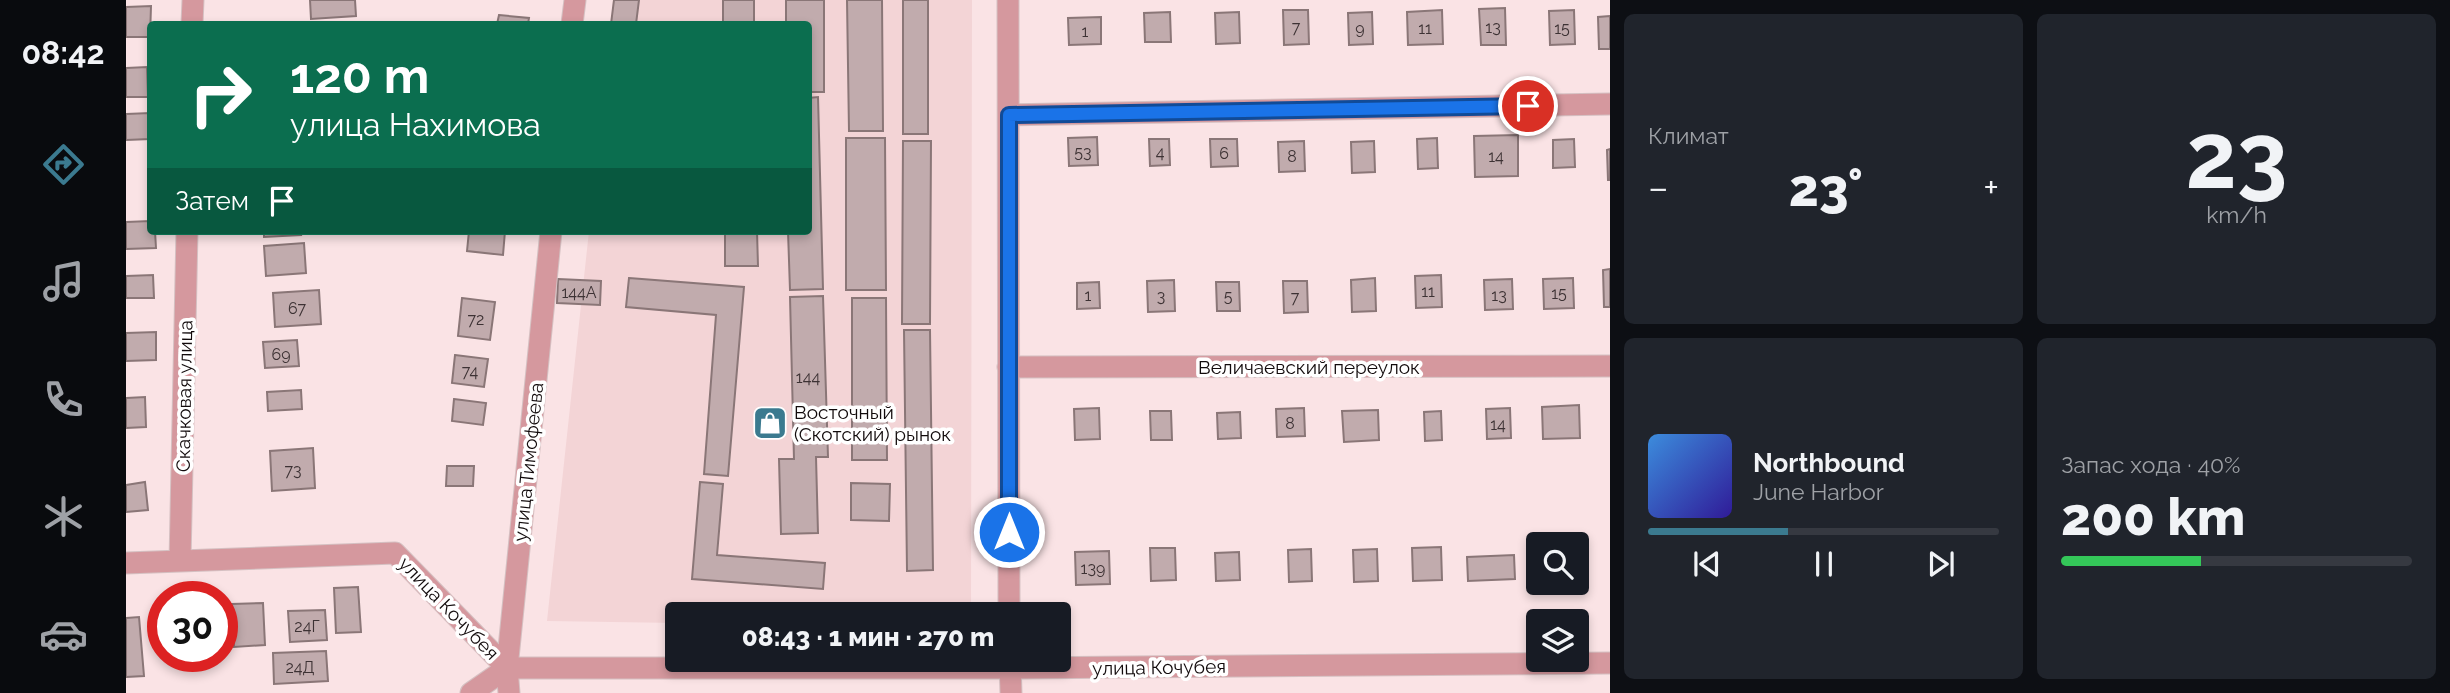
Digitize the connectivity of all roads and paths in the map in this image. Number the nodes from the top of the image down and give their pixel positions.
1 (192, 0) edge
2 (575, 0) edge
3 (1008, 0) edge
4 (192, 21) edge
5 (572, 21) edge
6 (1610, 104) edge
7 (1009, 115) junction
8 (187, 235) edge
9 (551, 235) edge
10 (1610, 366) edge
11 (1008, 367) junction
12 (180, 561) junction
13 (126, 564) edge
14 (1009, 602) edge
15 (1610, 663) edge
16 (1071, 664) edge
17 (665, 667) edge
18 (507, 668) junction
19 (1010, 672) edge
20 (471, 693) edge
21 (509, 693) edge
22 (1011, 693) edge

1 - 4 street
2 - 5 street
3 - 7 street
6 - 7 street
7 - 11 street
8 - 12 street, Скачковая улица
9 - 18 street, улица Тимофеева
10 - 11 street, Величаевский переулок
11 - 14 street
12 - 13 street, улица Кочубея
12 - 18 street, улица Кочубея
15 - 16 street, улица Кочубея
17 - 18 street, улица Кочубея
18 - 20 street
18 - 21 street, улица Тимофеева
19 - 22 street

